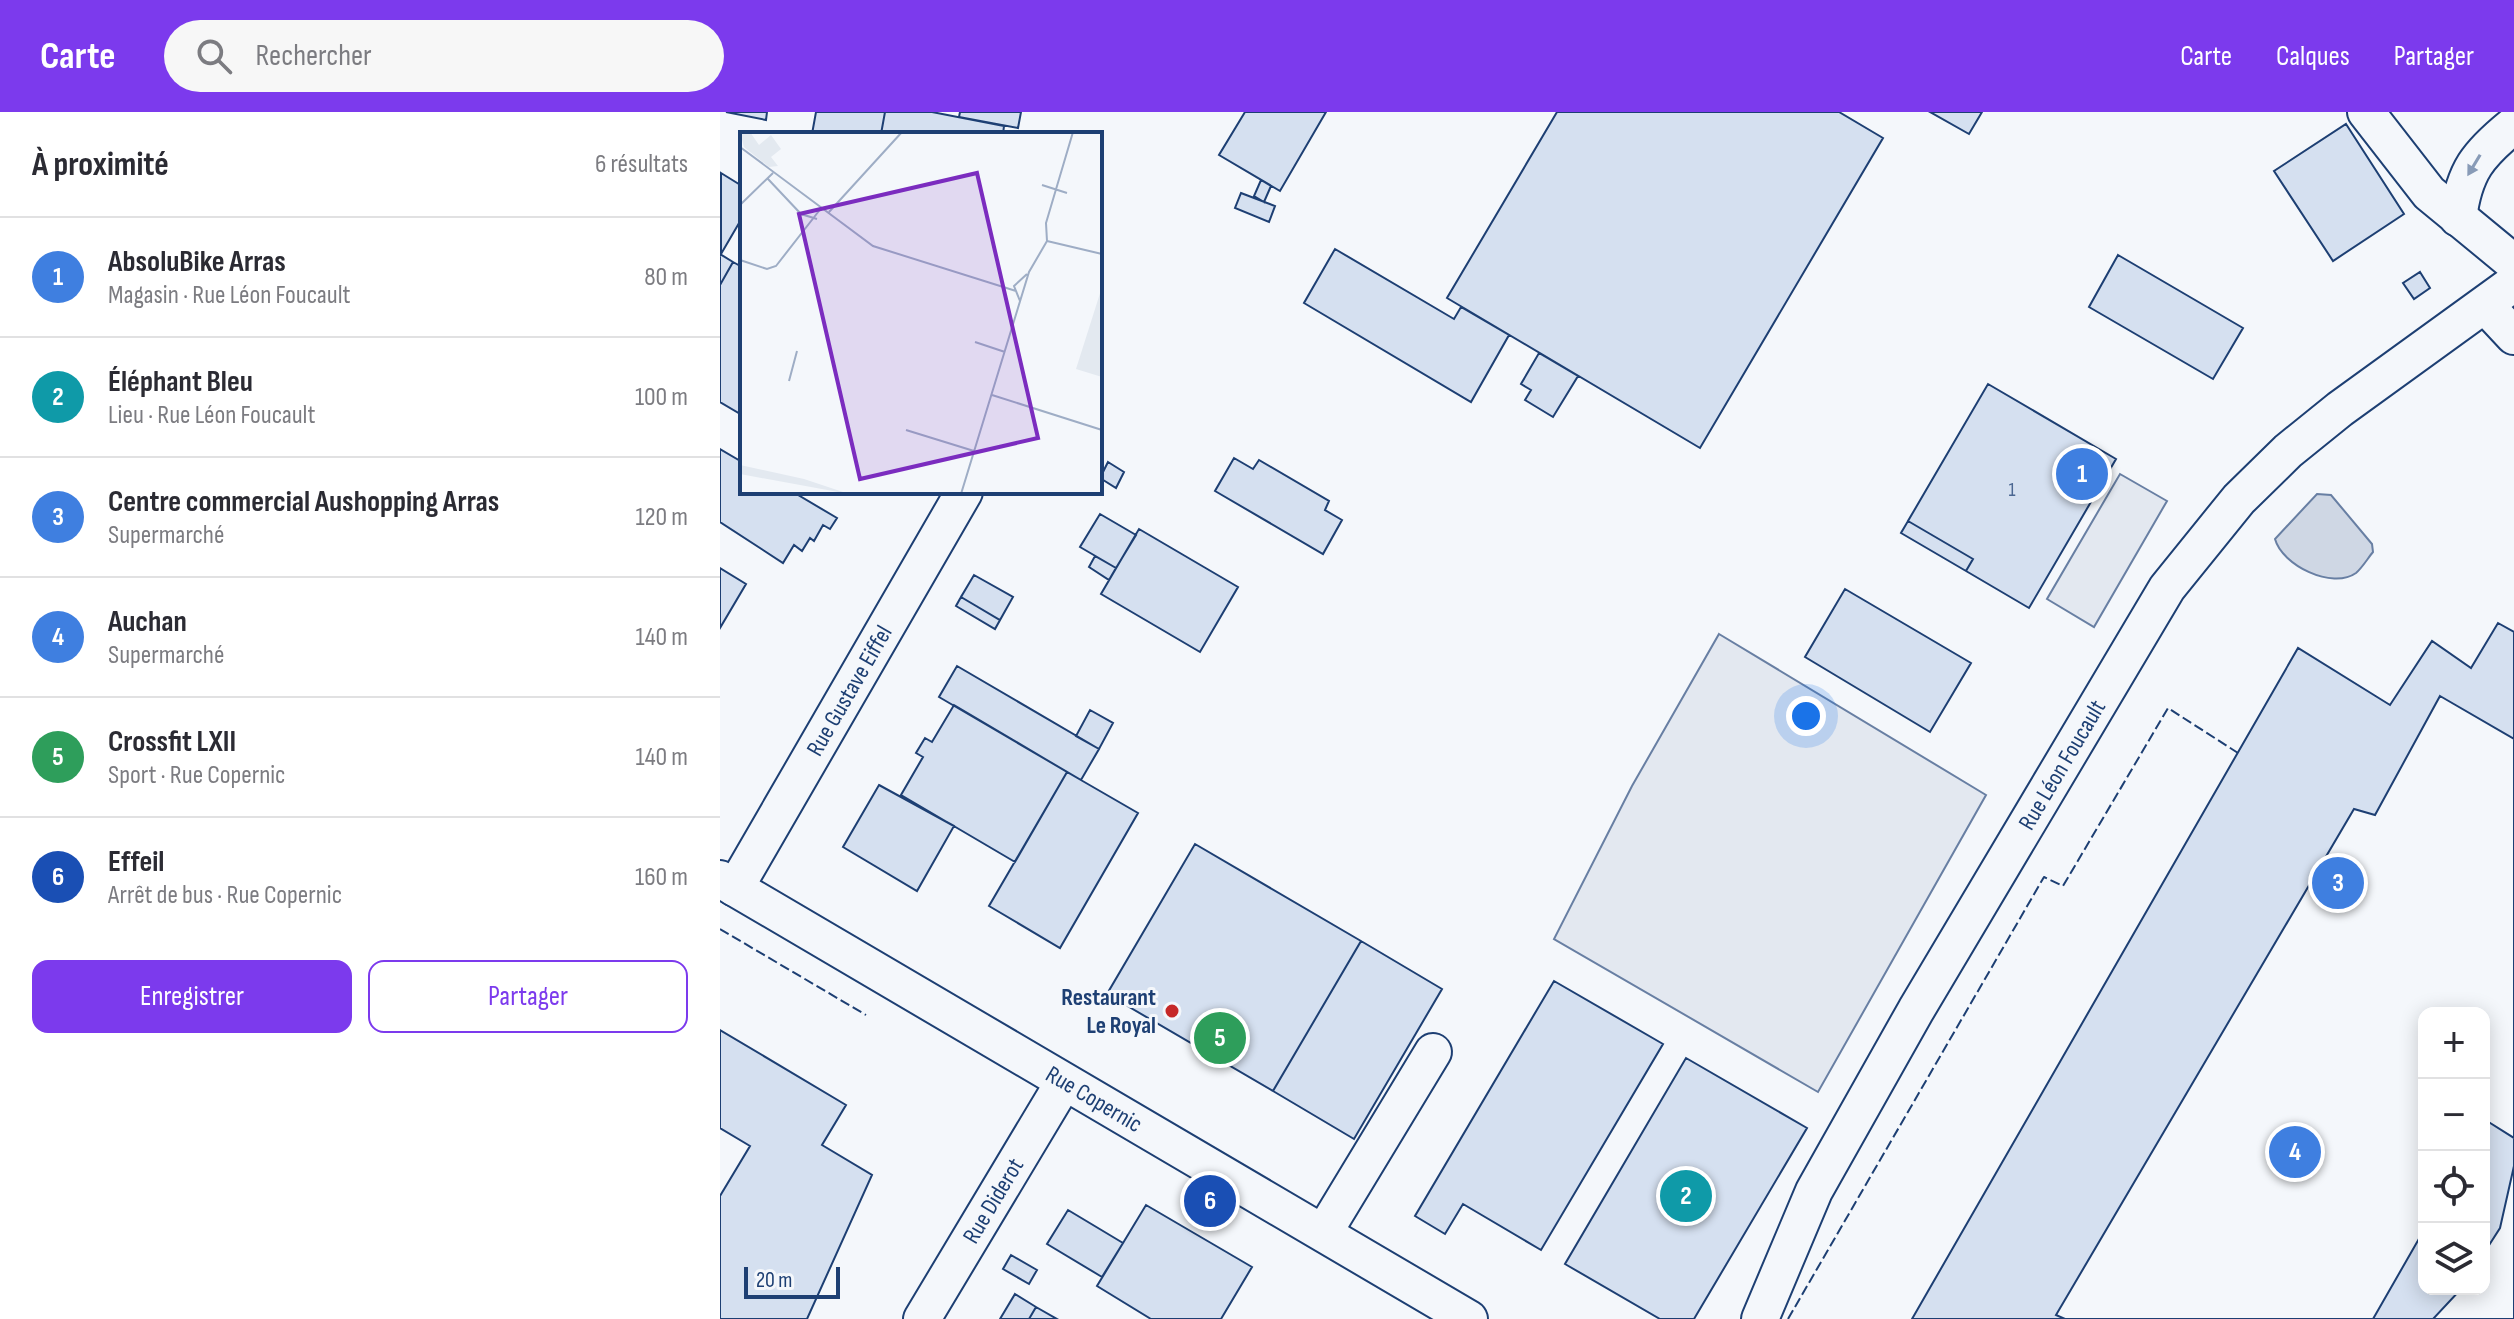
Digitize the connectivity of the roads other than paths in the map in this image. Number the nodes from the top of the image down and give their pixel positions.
1 (2366, 112) edge
2 (2514, 125) edge
3 (2458, 218) junction
4 (2514, 263) edge
5 (2514, 283) edge
6 (2486, 306) junction
7 (2514, 336) edge
8 (963, 494) edge
9 (727, 884) edge
10 (1433, 1052) dead end
11 (1064, 1082) junction
12 (1324, 1232) junction
13 (922, 1319) edge
14 (1469, 1319) edge
15 (1760, 1319) edge

1 - 3 street
2 -> 3 street
3 - 4 street
5 - 6 street, Rue Léon Foucault
6 - 7 street
6 - 15 street, Rue Léon Foucault
8 - 9 street, Rue Gustave Eiffel
9 - 11 street, Rue Copernic
10 - 12 street
11 - 12 street, Rue Copernic
11 - 13 street, Rue Diderot
12 - 14 street, Rue Copernic

